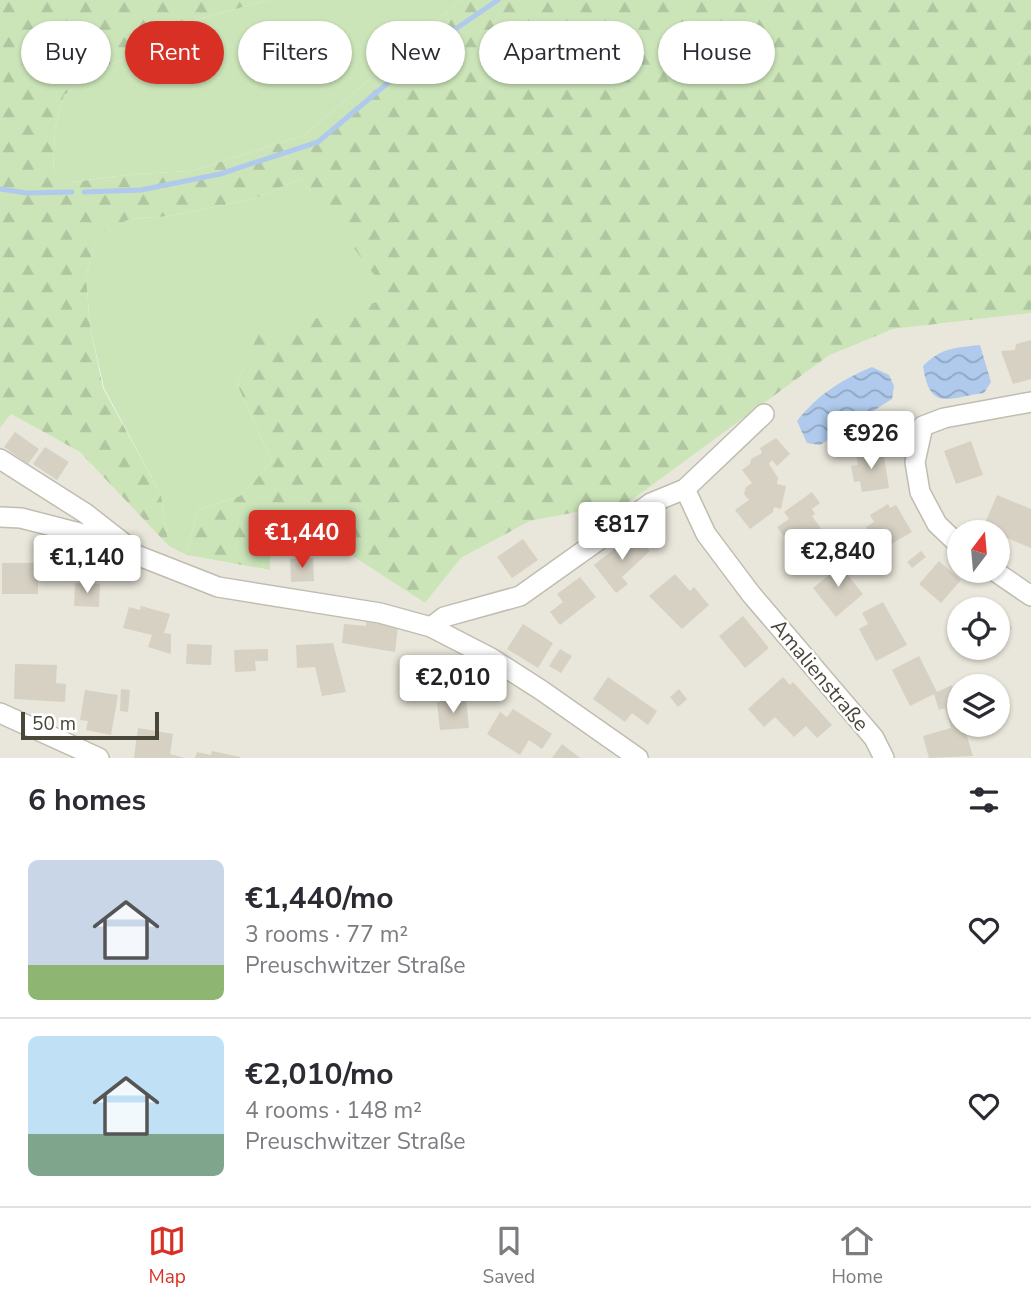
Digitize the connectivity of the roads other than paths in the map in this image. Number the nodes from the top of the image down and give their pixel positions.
1 (1031, 402) edge
2 (764, 414) dead end
3 (0, 459) edge
4 (685, 489) junction
5 (0, 517) edge
6 (947, 534) edge
7 (142, 558) junction
8 (1010, 582) edge
9 (1031, 596) edge
10 (431, 627) junction
11 (0, 713) edge
12 (99, 758) edge
13 (638, 758) edge
14 (884, 758) edge

1 - 6 street
2 - 4 street
3 - 7 street
4 - 10 street
4 - 14 street, Amalienstraße
5 - 7 street
7 - 10 street
8 - 9 street
10 - 13 street
11 - 12 street

